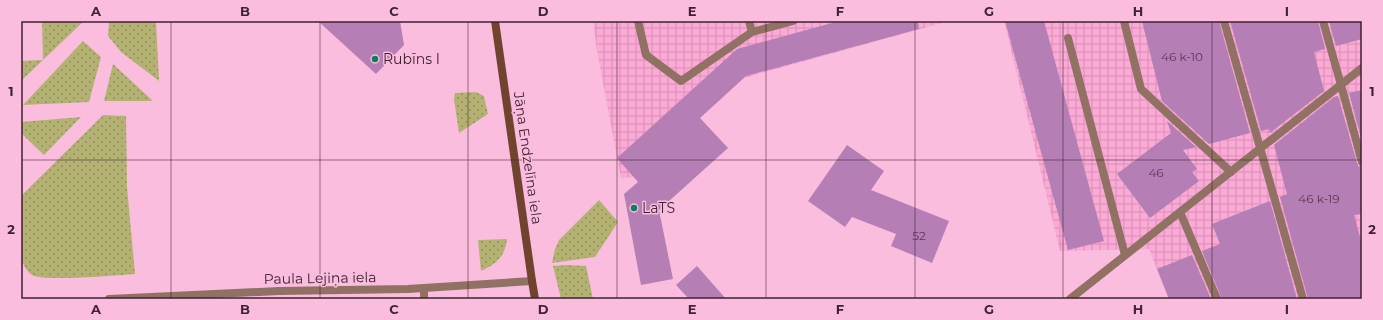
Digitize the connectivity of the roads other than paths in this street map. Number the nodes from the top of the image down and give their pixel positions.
1 (495, 21) edge
2 (638, 21) edge
3 (749, 21) edge
4 (793, 21) edge
5 (1124, 21) edge
6 (1224, 21) edge
7 (1323, 21) edge
8 (752, 32) junction
9 (1068, 38) dead end
10 (1362, 68) edge
11 (1342, 85) junction
12 (1260, 149) junction
13 (1362, 162) edge
14 (1231, 172) junction
15 (1180, 212) junction
16 (1125, 255) junction
17 (532, 281) junction
18 (424, 288) junction
19 (109, 299) edge
20 (424, 299) edge
21 (536, 299) edge
22 (1070, 299) edge
23 (1217, 299) edge
24 (1303, 299) edge

1 - 17 street, Jāņa Endzelīna iela
2 - 8 street
3 - 8 street
4 - 8 street
5 - 14 street
6 - 12 street
7 - 11 street
9 - 16 street
10 - 11 street
11 - 12 street
11 - 13 street
12 - 14 street
12 - 24 street
14 - 15 street
15 - 16 street
15 - 23 street
16 - 22 street
17 - 18 street, Paula Lejiņa iela
17 - 21 street, Jāņa Endzelīna iela
18 - 19 street, Paula Lejiņa iela
18 - 20 street

